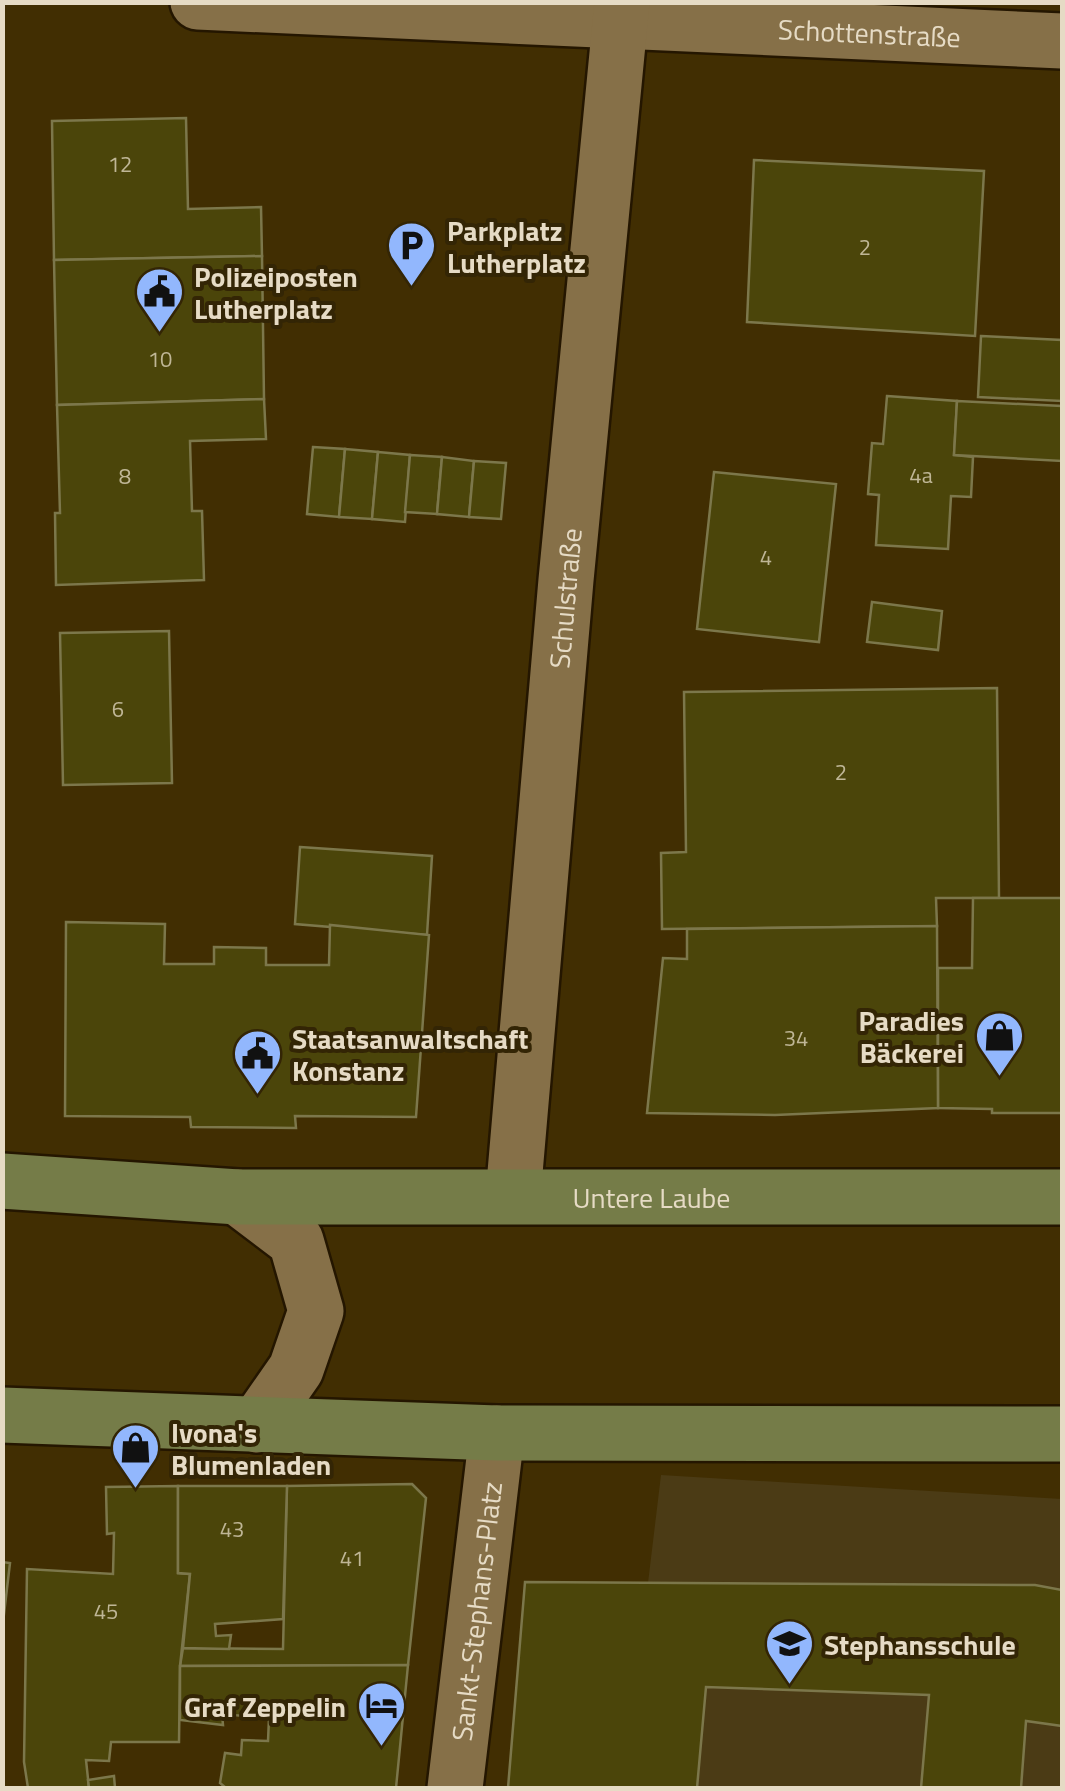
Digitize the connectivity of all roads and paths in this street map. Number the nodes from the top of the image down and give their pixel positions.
1 (198, 2) edge
2 (621, 12) edge
3 (1062, 41) edge
4 (3, 1179) edge
5 (513, 1196) junction
6 (238, 1197) junction
7 (1062, 1197) edge
8 (2, 1415) edge
9 (257, 1426) junction
10 (497, 1433) junction
11 (1062, 1434) edge
12 (455, 1788) edge

1 - 2 street, Schottenstraße
2 - 3 street, Schottenstraße
2 - 5 street, Schulstraße
4 - 6 main road, Untere Laube
5 - 6 main road, Untere Laube
5 - 7 main road, Untere Laube
6 - 9 street
8 - 9 main road
9 - 10 main road
10 - 11 main road
10 - 12 street, Sankt-Stephans-Platz

